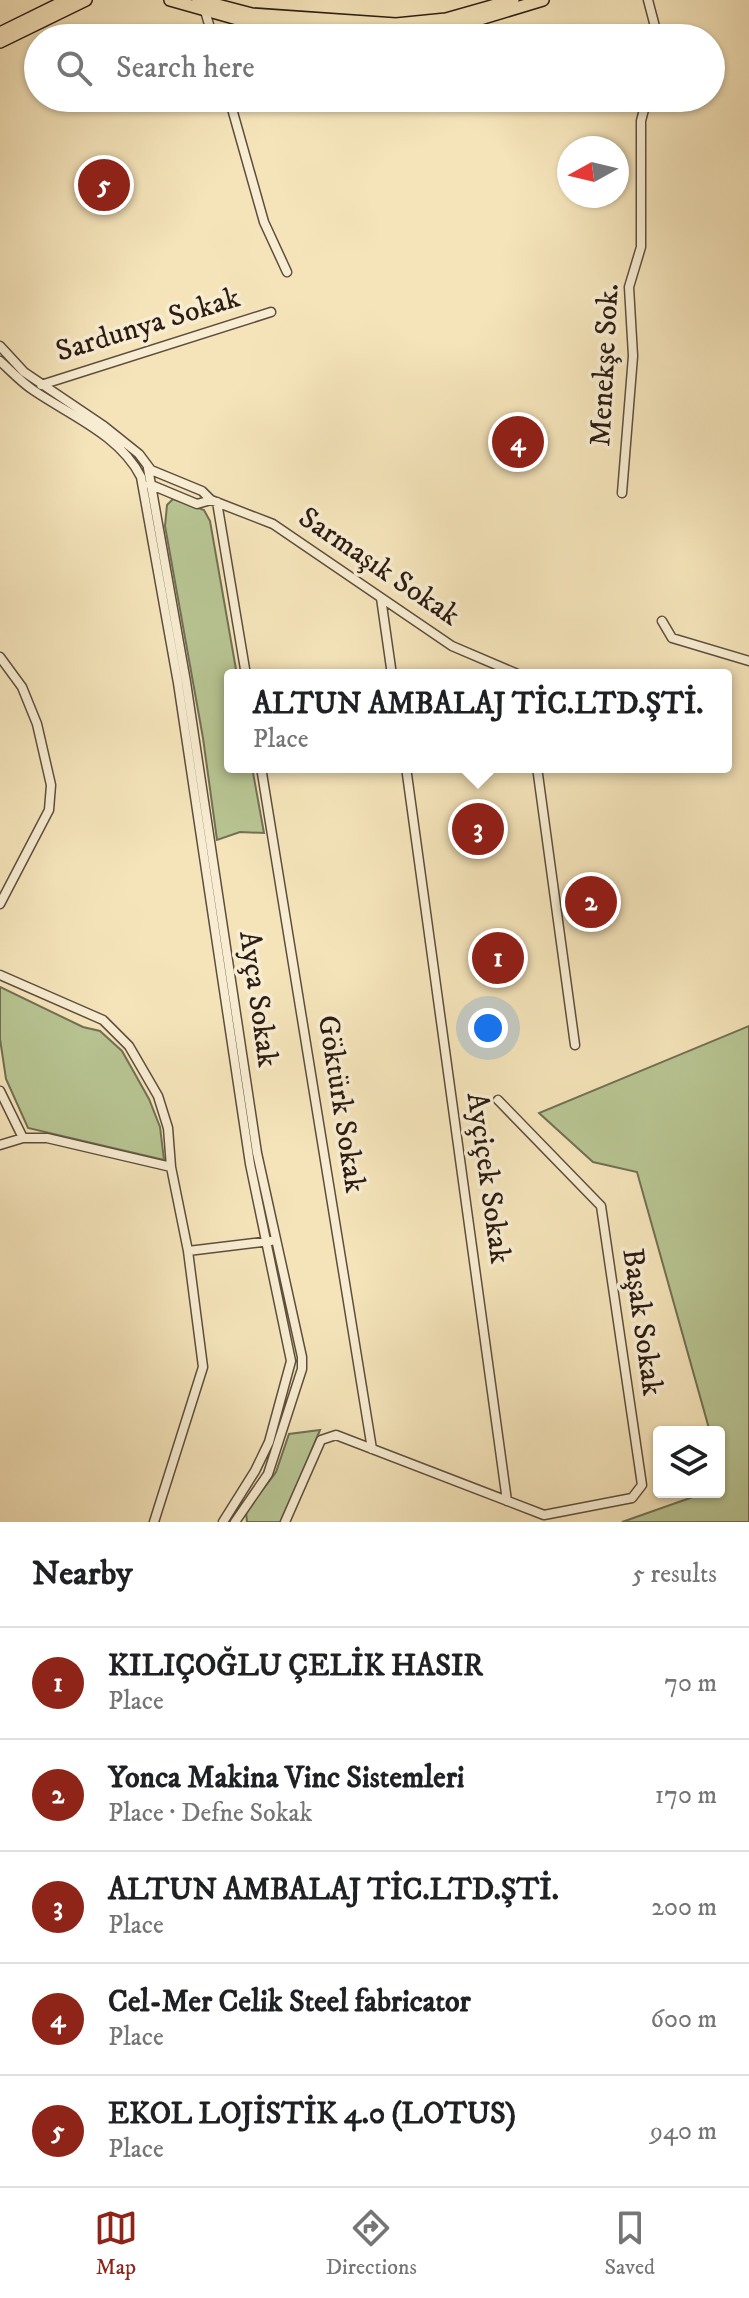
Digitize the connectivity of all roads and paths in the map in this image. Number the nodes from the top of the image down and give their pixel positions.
1 (67, 0) edge
2 (86, 0) edge
3 (170, 0) edge
4 (198, 0) edge
5 (513, 0) edge
6 (543, 0) edge
7 (648, 0) edge
8 (205, 11) junction
9 (37, 24) edge
10 (209, 24) edge
11 (276, 24) edge
12 (464, 24) edge
13 (654, 24) edge
14 (24, 30) edge
15 (0, 33) edge
16 (0, 42) edge
17 (233, 112) edge
18 (643, 112) edge
19 (287, 272) dead end
20 (271, 312) dead end
21 (0, 346) edge
22 (0, 361) edge
23 (21, 375) junction
24 (41, 385) junction
25 (137, 468) joint
26 (148, 468) junction
27 (141, 477) junction
28 (174, 480) junction
29 (151, 486) junction
30 (622, 493) dead end
31 (168, 494) junction
32 (214, 501) junction
33 (151, 504) junction
34 (381, 598) junction
35 (662, 621) dead end
36 (0, 657) edge
37 (749, 661) edge
38 (245, 669) edge
39 (391, 669) edge
40 (506, 669) edge
41 (262, 773) edge
42 (407, 773) edge
43 (538, 773) edge
44 (212, 886) junction
45 (0, 904) edge
46 (0, 975) edge
47 (575, 1045) dead end
48 (0, 1091) edge
49 (498, 1100) dead end
50 (23, 1138) junction
51 (0, 1145) edge
52 (171, 1167) junction
53 (272, 1241) junction
54 (188, 1251) junction
55 (372, 1449) junction
56 (507, 1501) junction
57 (154, 1522) edge
58 (223, 1522) edge
59 (235, 1522) edge
60 (285, 1522) edge

1 - 15 main road
2 - 9 main road
3 - 8 main road
4 - 5 main road
6 - 12 main road
7 - 13 street
8 - 10 street
8 - 11 main road
14 - 16 main road
17 - 19 street
18 - 30 street, Menekşe Sok.
20 - 24 street, Sardunya Sokak
21 - 23 street, Sarmaşık Sokak
22 - 23 street, Sarmaşık Sokak
23 - 24 street, Sarmaşık Sokak
23 - 25 street, Sarmaşık Sokak
24 - 26 street, Sarmaşık Sokak
25 - 27 street, Ayça Sokak
26 - 28 street, Sarmaşık Sokak
26 - 29 street, Ayça Sokak
27 - 29 street, Sarmaşık Sokak
27 - 33 street, Ayça Sokak
28 - 29 street
28 - 32 street, Sarmaşık Sokak
29 - 31 street, Sarmaşık Sokak
29 - 33 street, Ayça Sokak
31 - 32 street, Sarmaşık Sokak
31 - 33 street
32 - 34 street, Sarmaşık Sokak
32 - 38 street
33 - 44 street, Ayça Sokak
34 - 39 street
34 - 40 street, Sarmaşık Sokak
35 - 37 street
36 - 45 street
41 - 55 street, Göktürk Sokak
42 - 56 street, Ayçiçek Sokak
43 - 47 street
44 - 53 street, Ayça Sokak
44 - 53 street, Ayça Sokak
46 - 52 street
48 - 50 street
49 - 56 street, Başak Sokak
50 - 51 street
50 - 52 street
52 - 54 street
53 - 54 street
53 - 58 street
53 - 59 street, Ayça Sokak
54 - 57 street
55 - 56 street
55 - 60 street

